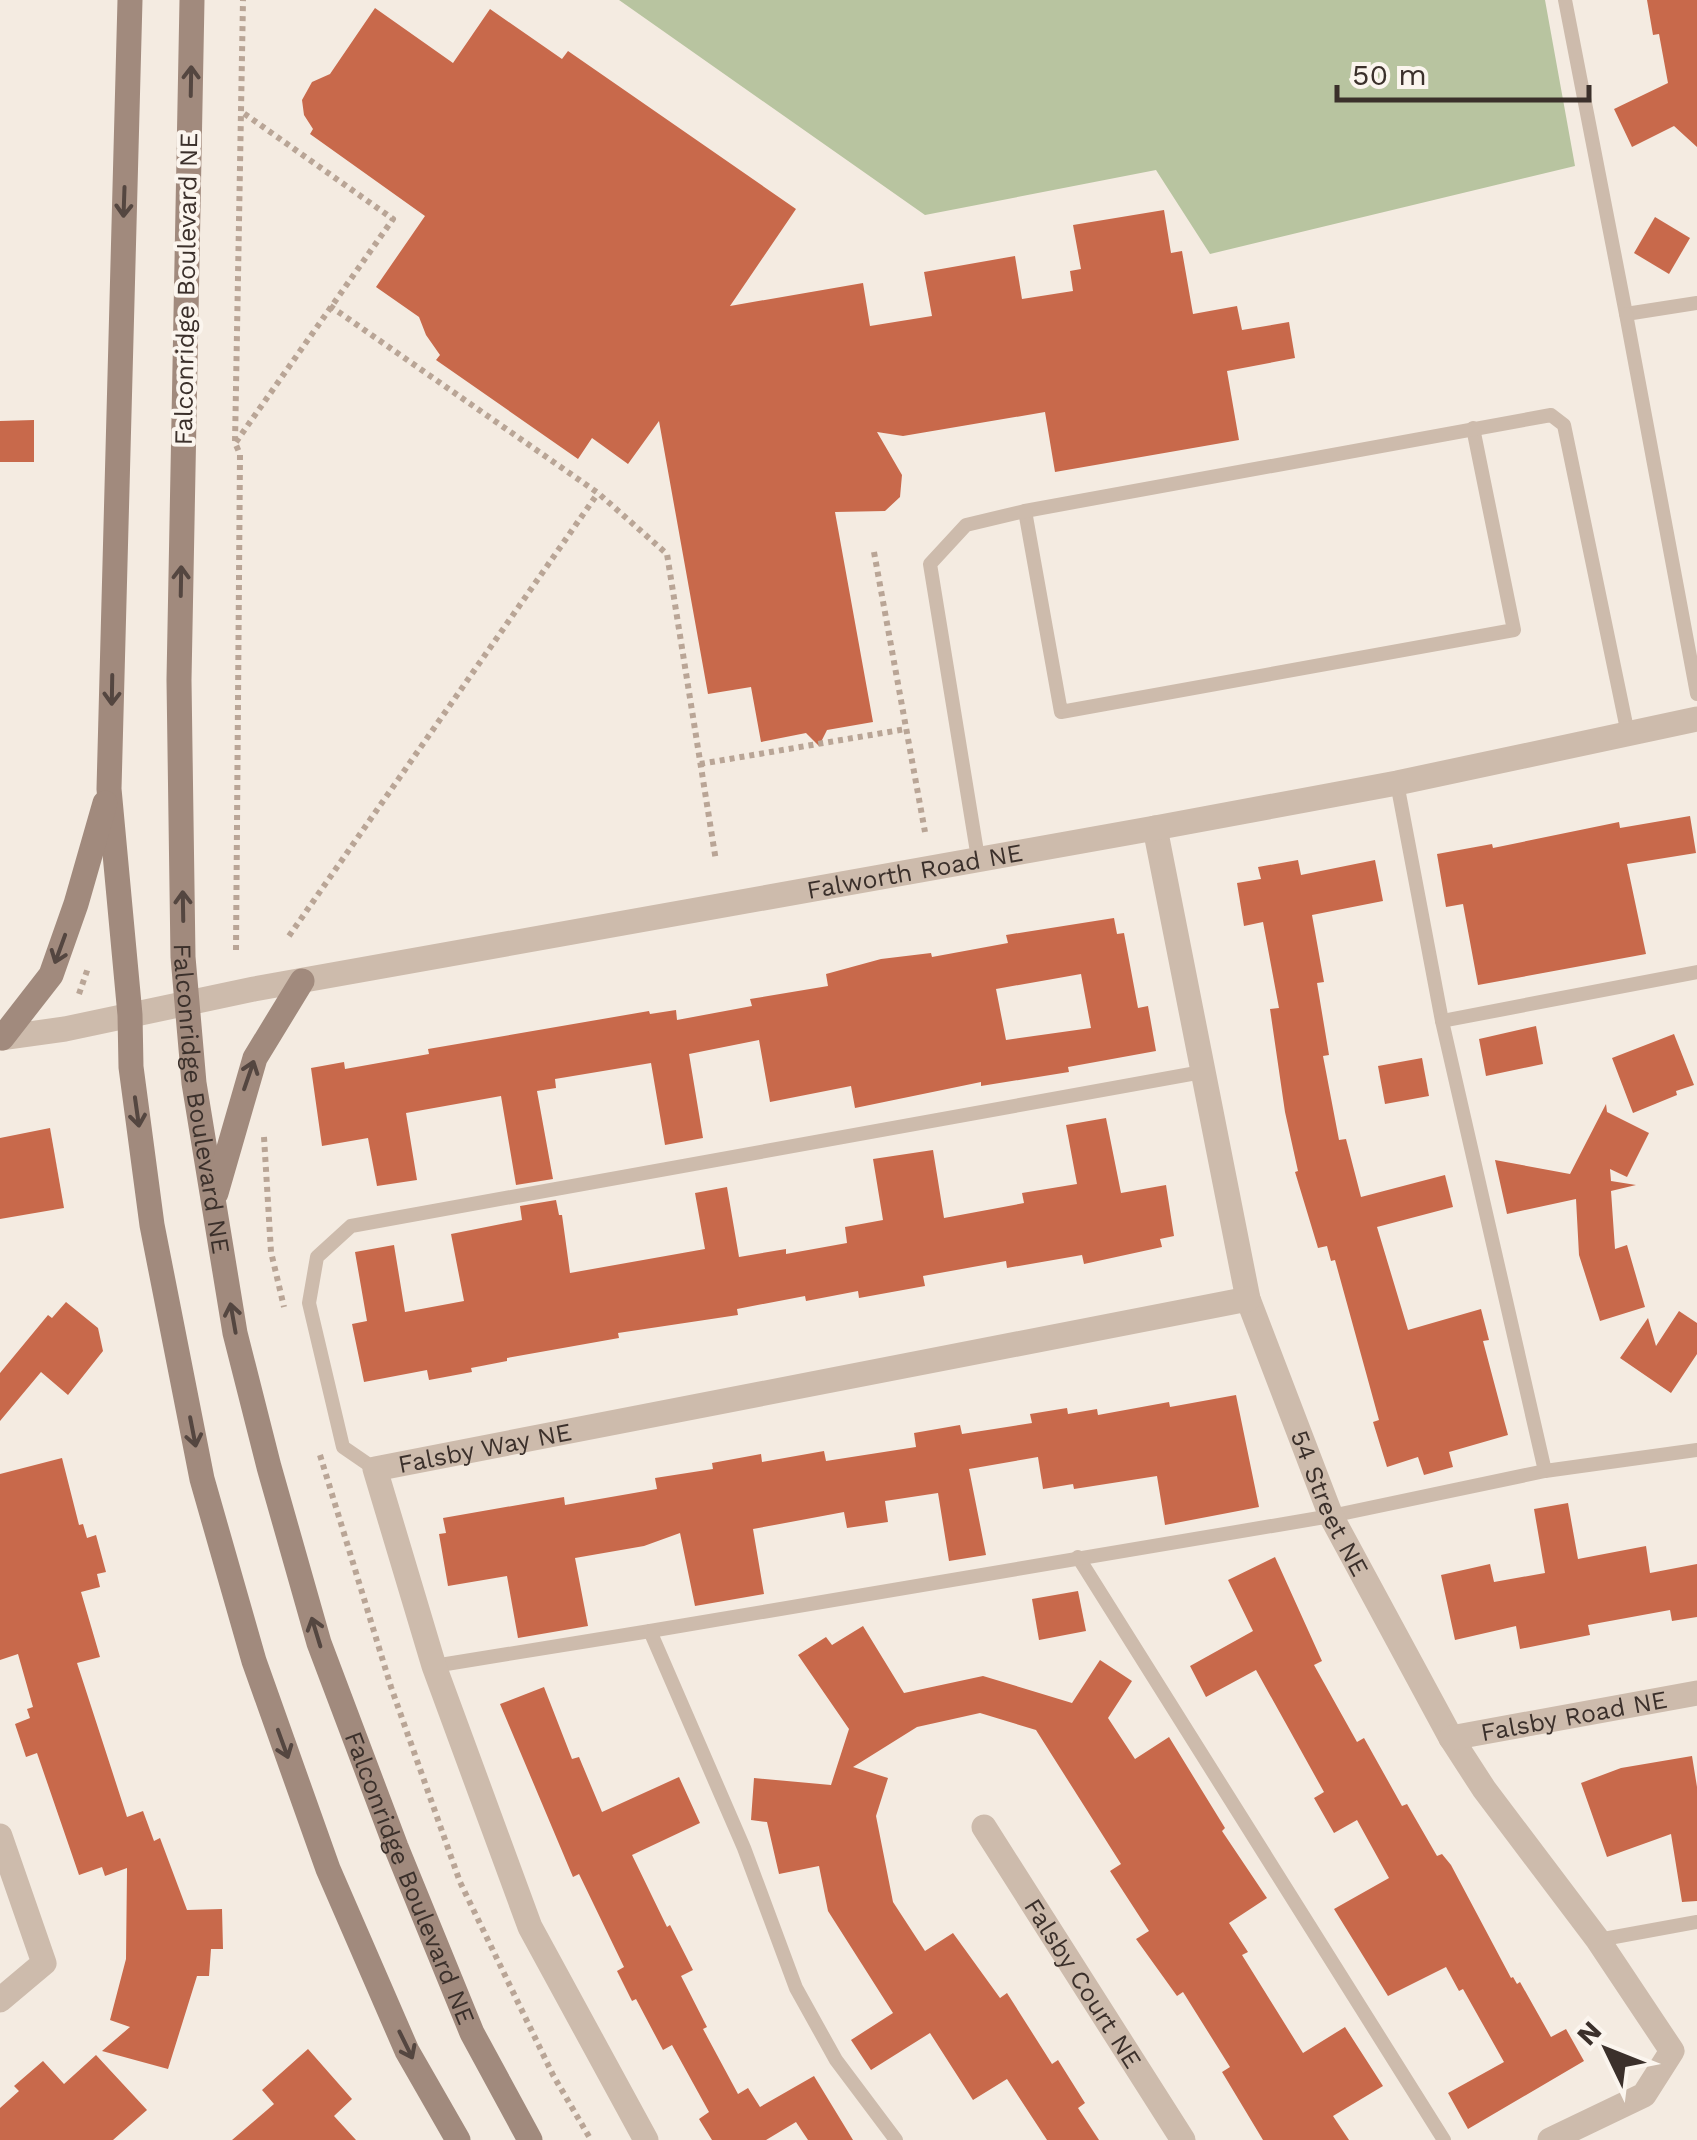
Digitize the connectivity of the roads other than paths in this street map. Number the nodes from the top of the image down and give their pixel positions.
1 (130, 0) edge
2 (192, 0) edge
3 (1565, 0) edge
4 (1697, 303) edge
5 (1626, 314) junction
6 (1473, 428) junction
7 (1025, 510) junction
8 (1697, 694) edge
9 (1697, 719) edge
10 (1628, 734) junction
11 (1397, 783) junction
12 (110, 789) junction
13 (1156, 828) junction
14 (978, 858) junction
15 (1697, 972) edge
16 (302, 981) junction
17 (186, 1003) junction
18 (130, 1015) junction
19 (1442, 1021) junction
20 (1, 1038) edge
21 (1202, 1072) junction
22 (213, 1202) junction
23 (1248, 1299) junction
24 (1697, 1450) edge
25 (374, 1469) junction
26 (1545, 1470) junction
27 (1331, 1516) junction
28 (1078, 1557) junction
29 (650, 1631) junction
30 (434, 1666) junction
31 (1697, 1693) edge
32 (1451, 1738) junction
33 (984, 1827) dead end
34 (0, 1836) edge
35 (1697, 1922) edge
36 (1598, 1940) junction
37 (0, 2000) edge
38 (458, 2140) edge
39 (530, 2140) edge
40 (646, 2140) edge
41 (896, 2140) edge
42 (1183, 2140) edge
43 (1444, 2140) edge
44 (1550, 2140) edge

1 -> 12 main road
17 -> 2 main road, Falconridge Boulevard NE
3 - 5 lane
4 - 5 lane
5 - 8 lane
6 - 7 lane
6 - 7 lane
6 - 10 lane
7 - 14 lane
9 - 10 street, Falworth Road NE
10 - 11 street, Falworth Road NE
11 - 13 street, Falworth Road NE
11 - 19 lane
12 - 18 main road
12 -> 20 main road
13 - 14 street, Falworth Road NE
13 - 21 street, 54 Street NE
14 - 16 street, Falworth Road NE
15 - 19 lane
16 - 17 street, Falworth Road NE
22 -> 16 main road
17 - 18 street, Falworth Road NE
17 - 22 main road, Falconridge Boulevard NE
18 - 20 street, Falworth Road NE
18 -> 38 main road
19 - 26 lane
21 - 23 street, 54 Street NE
21 - 25 lane
39 -> 22 main road, Falconridge Boulevard NE
23 - 25 street, Falsby Way NE
23 - 27 street, 54 Street NE
24 - 26 lane
25 - 30 street, Falsby Way NE
26 - 27 lane
27 - 28 lane
27 - 32 street, 54 Street NE
28 - 29 lane
28 - 43 lane
29 - 30 lane
29 - 41 lane
30 - 40 street, Falsby Way NE
31 - 32 street, Falsby Road NE
32 - 36 street, 54 Street NE
33 - 42 street, Falsby Court NE
34 - 37 street
35 - 36 lane
36 - 44 street, 54 Street NE

